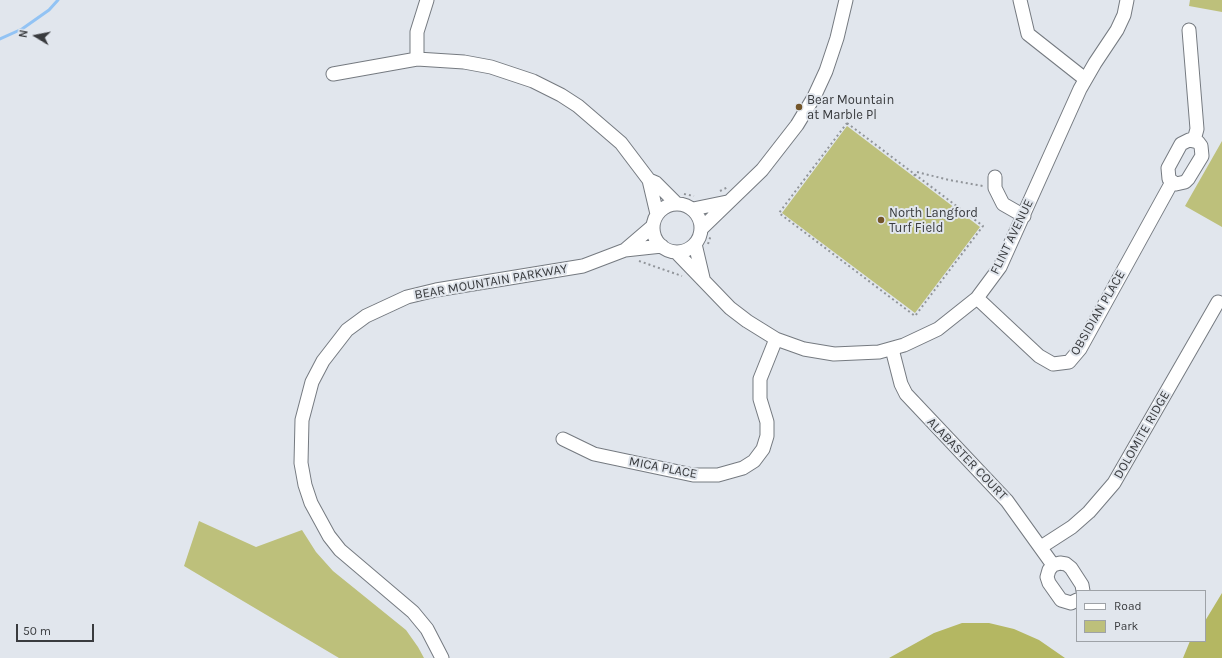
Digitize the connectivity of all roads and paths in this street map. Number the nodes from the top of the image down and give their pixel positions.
1 (427, 0) edge
2 (846, 0) edge
3 (1020, 0) edge
4 (1127, 0) edge
5 (1189, 30) dead end
6 (417, 59) junction
7 (333, 74) dead end
8 (1085, 79) junction
9 (1194, 140) junction
10 (914, 176) junction
11 (649, 180) junction
12 (995, 182) joint
13 (1172, 182) junction
14 (700, 197) dead end
15 (678, 198) junction
16 (727, 202) junction
17 (693, 209) junction
18 (1024, 216) junction
19 (655, 220) junction
20 (708, 229) junction
21 (662, 246) junction
22 (701, 247) junction
23 (625, 250) junction
24 (676, 252) junction
25 (635, 259) dead end
26 (686, 277) dead end
27 (703, 278) junction
28 (977, 298) junction
29 (1218, 302) dead end
30 (776, 339) junction
31 (892, 349) junction
32 (563, 439) dead end
33 (1042, 547) junction
34 (1053, 565) junction
35 (1083, 590) edge
36 (1076, 601) edge
37 (442, 658) edge

1 - 6 street
2 - 16 street
3 - 8 street
4 - 8 street, FLINT AVENUE
5 - 9 street
6 - 7 street
6 - 11 street
8 - 18 street, FLINT AVENUE
9 - 13 street
9 - 13 street
10 - 10 path
10 - 12 path
11 - 15 street
11 - 19 street
12 - 18 street
13 - 28 street, OBSIDIAN PLACE
14 - 15 path
15 - 17 street
15 - 19 street
16 - 17 street
16 - 20 street
17 - 20 street
18 - 28 street, FLINT AVENUE
19 - 21 street
19 - 23 street, BEAR MOUNTAIN PARKWAY
20 - 22 street
20 - 22 path
21 - 23 street, BEAR MOUNTAIN PARKWAY
21 - 24 street
22 - 24 street
22 - 27 street, FLINT AVENUE
23 - 37 street, BEAR MOUNTAIN PARKWAY
24 - 27 street, FLINT AVENUE
25 - 26 path
27 - 30 street, FLINT AVENUE
28 - 31 street, FLINT AVENUE
29 - 33 street, DOLOMITE RIDGE
30 - 31 street, FLINT AVENUE
30 - 32 street, MICA PLACE
31 - 33 street, ALABASTER COURT
33 - 34 street, ALABASTER COURT
34 - 35 street
34 - 36 street

